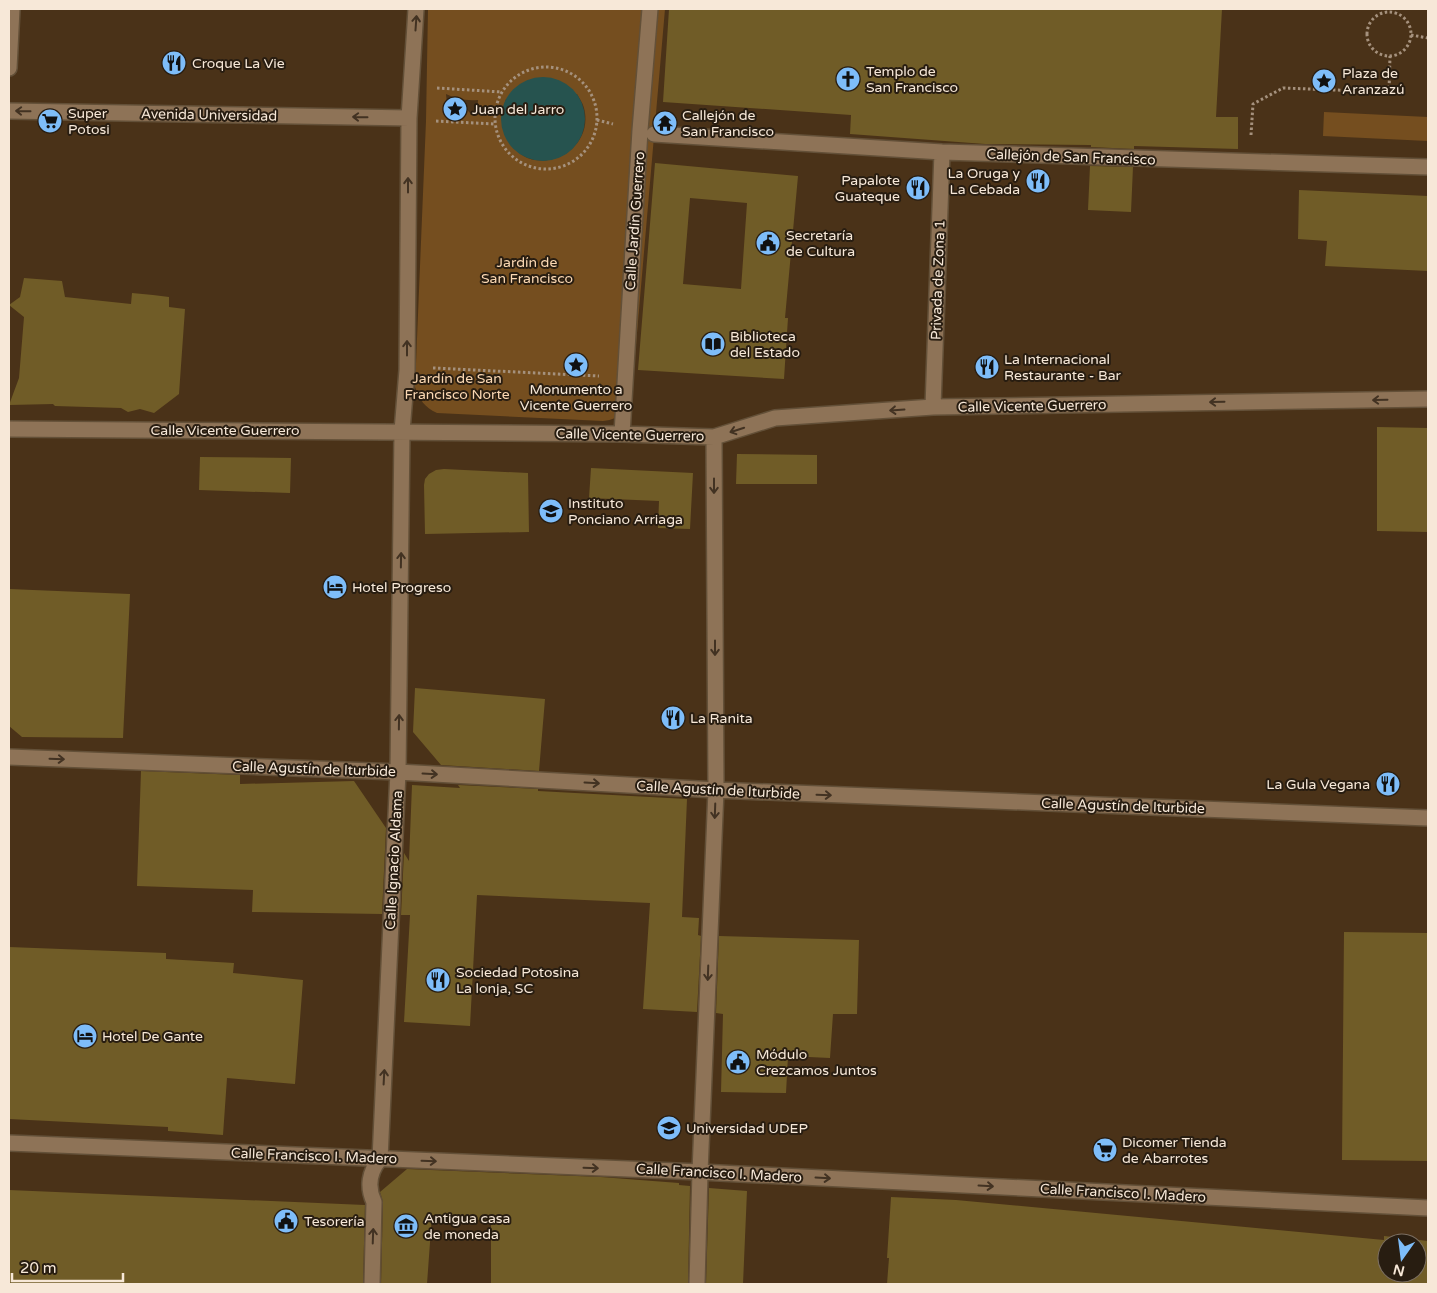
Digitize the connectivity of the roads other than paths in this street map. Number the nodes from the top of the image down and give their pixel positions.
1 (12, 9) edge
2 (416, 9) edge
3 (650, 9) edge
4 (9, 68) edge
5 (9, 111) edge
6 (409, 118) junction
7 (654, 134) dead end
8 (942, 152) junction
9 (1428, 167) edge
10 (1428, 399) edge
11 (933, 407) junction
12 (9, 429) edge
13 (402, 431) junction
14 (622, 434) junction
15 (714, 437) junction
16 (9, 757) edge
17 (398, 772) junction
18 (716, 790) junction
19 (1428, 818) edge
20 (9, 1143) edge
21 (380, 1159) junction
22 (700, 1172) junction
23 (1428, 1208) edge
24 (372, 1284) edge
25 (697, 1284) edge

1 - 4 street
6 -> 2 street
3 - 14 street, Calle Jardín Guerrero
6 -> 5 street, Avenida Universidad
13 -> 6 street
7 - 8 street, Callejón de San Francisco
8 - 9 street, Callejón de San Francisco
8 - 11 street, Privada de Zona 1
10 -> 11 street, Calle Vicente Guerrero
11 -> 15 street, Calle Vicente Guerrero
12 - 13 street, Calle Vicente Guerrero
13 - 14 street, Calle Vicente Guerrero
17 -> 13 street, Calle Ignacio Aldama
14 - 15 street, Calle Vicente Guerrero
15 -> 18 street
16 -> 17 street, Calle Agustín de Iturbide
17 -> 18 street, Calle Agustín de Iturbide
21 -> 17 street, Calle Ignacio Aldama
18 -> 19 street, Calle Agustín de Iturbide
18 -> 22 street
20 - 21 street, Calle Francisco I. Madero
21 -> 22 street, Calle Francisco I. Madero
24 -> 21 street, Calle Ignacio Aldama
22 -> 23 street, Calle Francisco I. Madero
22 - 25 street

